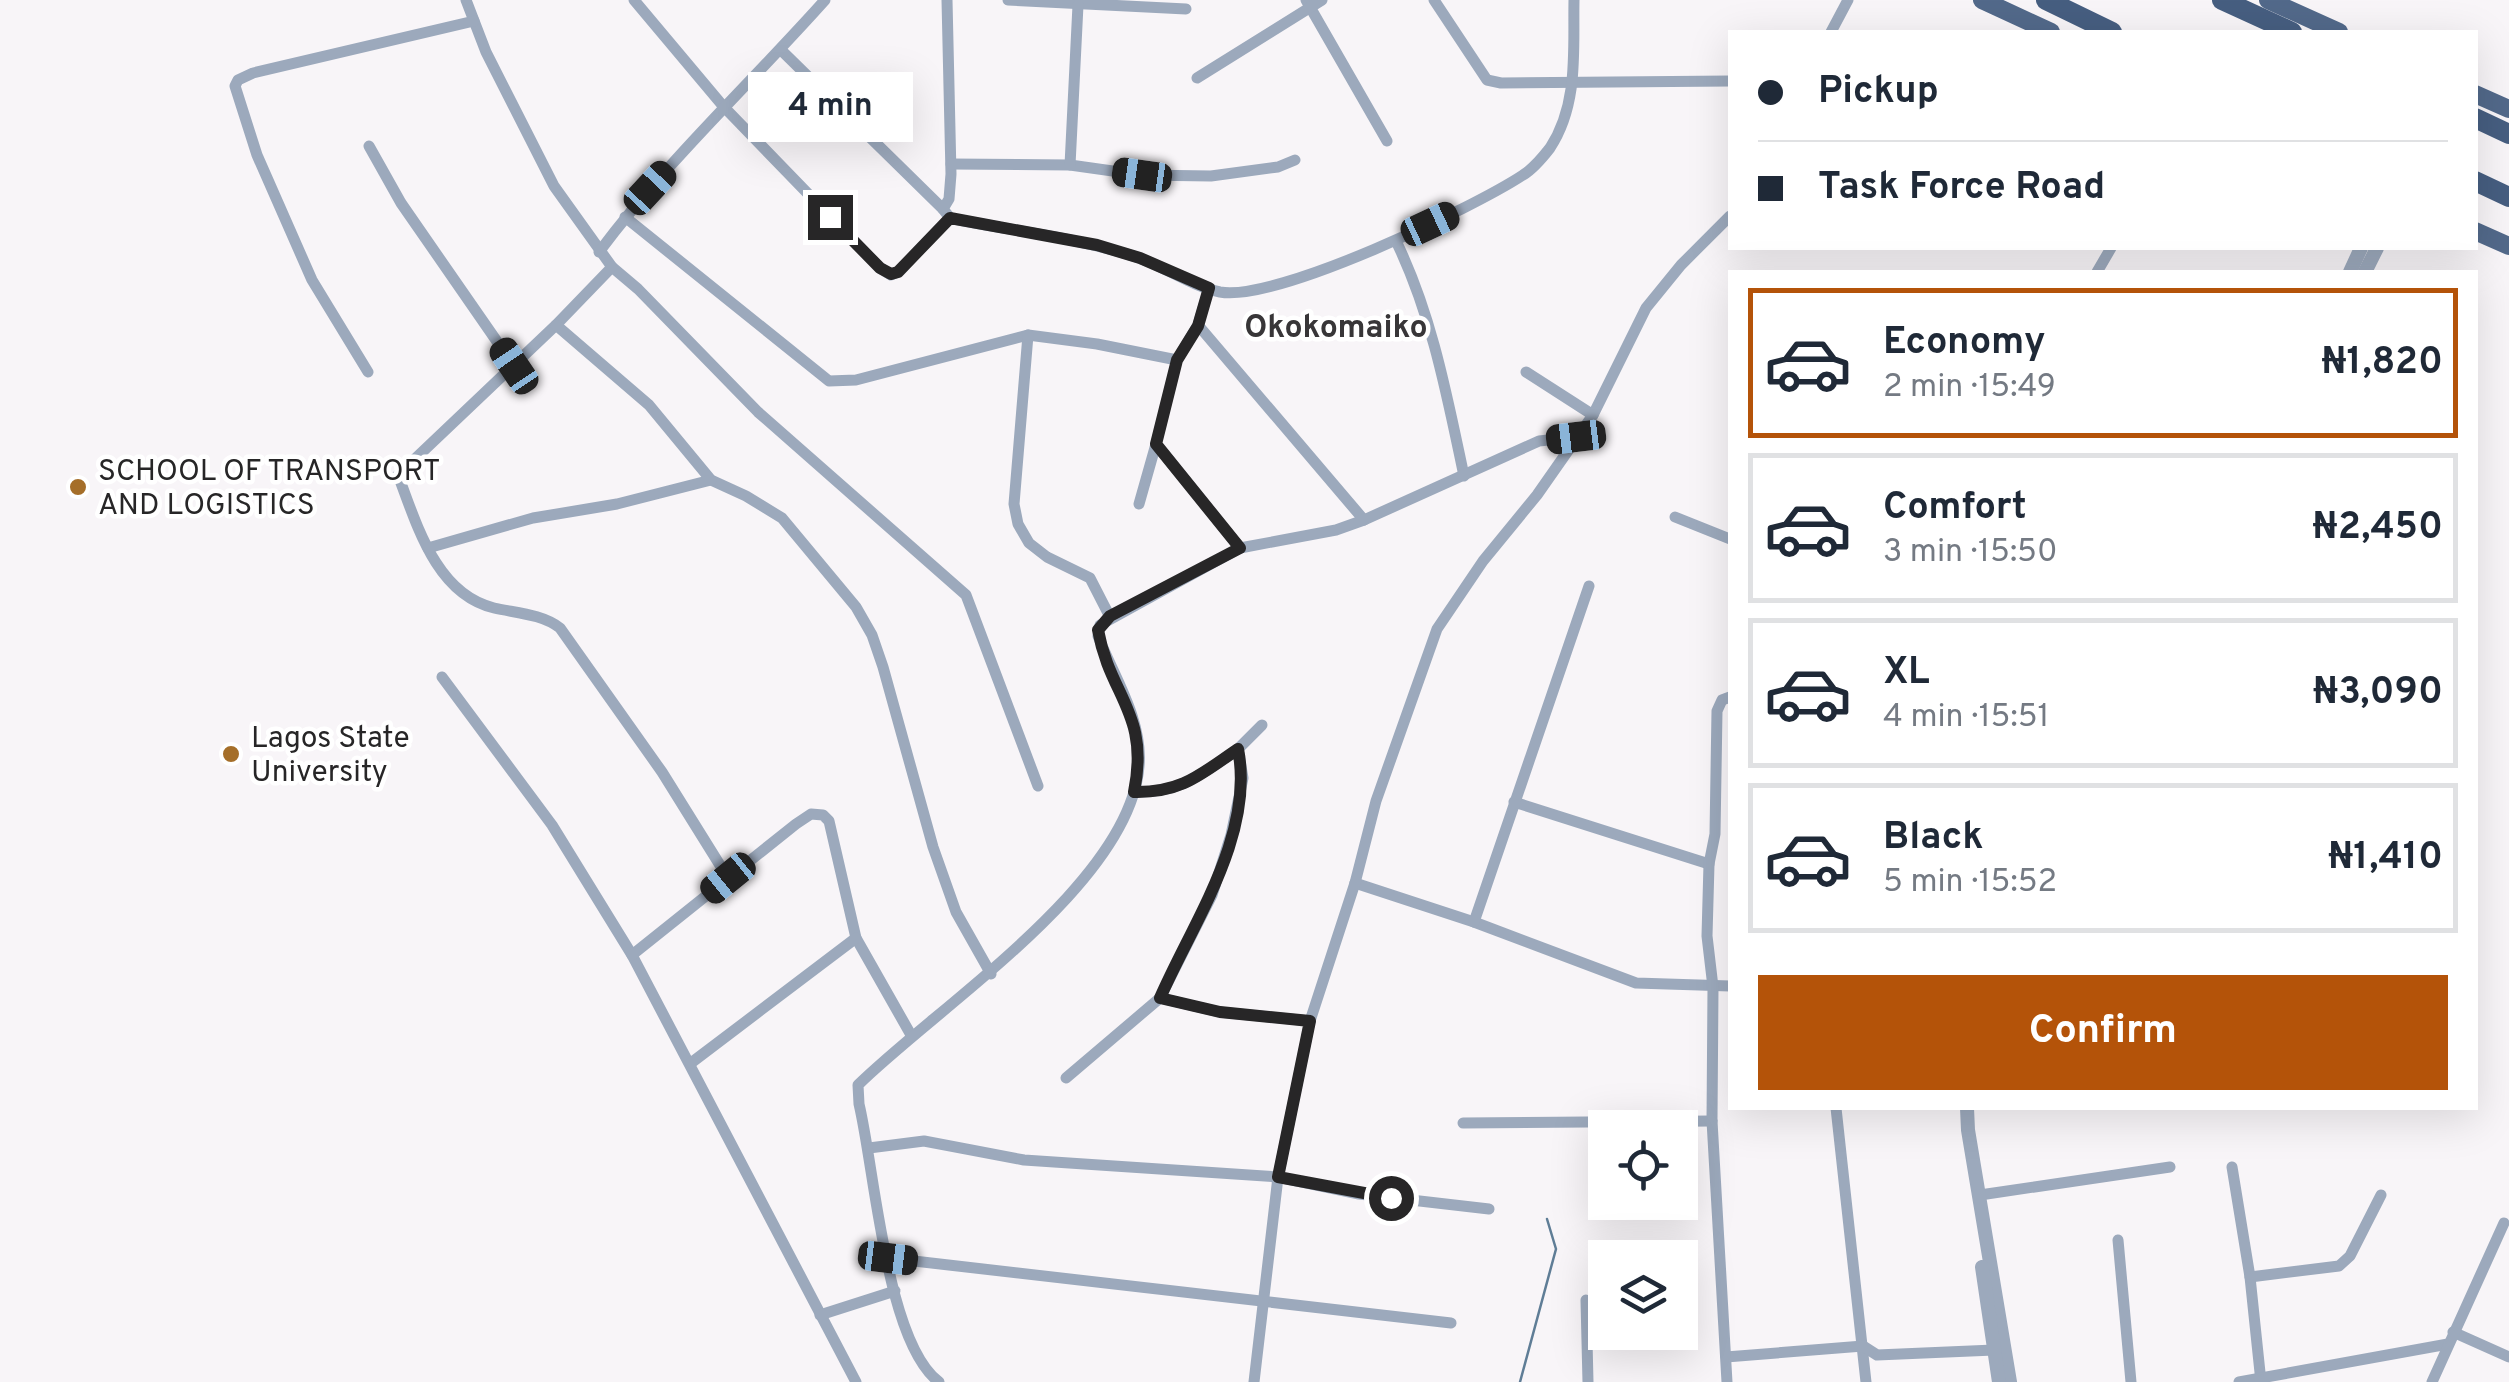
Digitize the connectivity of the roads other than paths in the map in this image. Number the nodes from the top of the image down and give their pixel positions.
1 (466, 0) edge
2 (634, 0) edge
3 (825, 0) edge
4 (947, 0) edge
5 (1008, 0) edge
6 (1434, 0) edge
7 (1574, 0) edge
8 (1848, 0) edge
9 (1982, 0) edge
10 (2046, 0) edge
11 (2222, 0) edge
12 (1313, 2) edge
13 (2275, 2) edge
14 (1078, 5) junction
15 (1186, 9) dead end
16 (474, 21) junction
17 (1832, 30) edge
18 (2047, 30) edge
19 (2108, 30) edge
20 (2288, 30) edge
21 (2336, 30) edge
22 (780, 50) junction
23 (1196, 78) dead end
24 (1728, 81) edge
25 (1573, 82) junction
26 (2478, 95) edge
27 (723, 106) junction
28 (2509, 109) edge
29 (2478, 119) edge
30 (2509, 134) edge
31 (1387, 141) dead end
32 (369, 146) dead end
33 (1295, 160) dead end
34 (951, 164) junction
35 (1070, 165) junction
36 (2478, 182) edge
37 (2509, 197) edge
38 (946, 213) junction
39 (625, 217) junction
40 (1728, 218) edge
41 (2478, 232) edge
42 (1396, 241) junction
43 (2509, 246) edge
44 (599, 252) junction
45 (612, 267) junction
46 (1209, 288) junction
47 (556, 325) junction
48 (1198, 326) junction
49 (1028, 335) junction
50 (1177, 360) junction
51 (514, 366) junction
52 (368, 372) dead end
53 (1526, 372) dead end
54 (1593, 415) junction
55 (1576, 437) junction
56 (1156, 444) junction
57 (1464, 476) junction
58 (711, 480) junction
59 (1139, 504) dead end
60 (1675, 516) dead end
61 (1364, 520) junction
62 (1728, 537) edge
63 (428, 548) junction
64 (1240, 548) junction
65 (1589, 586) dead end
66 (1110, 616) junction
67 (442, 677) dead end
68 (1728, 698) edge
69 (1262, 725) dead end
70 (1238, 749) junction
71 (1038, 786) dead end
72 (1134, 792) junction
73 (1514, 802) junction
74 (1728, 832) edge
75 (1715, 834) junction
76 (1710, 864) junction
77 (728, 878) junction
78 (1355, 883) junction
79 (1474, 922) junction
80 (856, 938) junction
81 (632, 955) junction
82 (991, 974) junction
83 (1728, 986) edge
84 (1713, 987) junction
85 (1160, 998) junction
86 (1310, 1021) junction
87 (911, 1035) junction
88 (691, 1063) junction
89 (1066, 1078) dead end
90 (1836, 1110) edge
91 (1964, 1110) edge
92 (1964, 1110) edge
93 (1712, 1121) junction
94 (1463, 1123) dead end
95 (869, 1148) junction
96 (2170, 1167) dead end
97 (2232, 1167) dead end
98 (1278, 1177) junction
99 (1980, 1195) junction
100 (2381, 1195) dead end
101 (1489, 1210) dead end
102 (2504, 1223) dead end
103 (2118, 1240) dead end
104 (888, 1258) junction
105 (2250, 1277) junction
106 (895, 1291) junction
107 (1586, 1300) dead end
108 (1263, 1301) junction
109 (820, 1315) junction
110 (1451, 1323) dead end
111 (2451, 1338) junction
112 (1864, 1346) junction
113 (1994, 1350) junction
114 (1726, 1357) junction
115 (2509, 1357) edge
116 (2261, 1380) edge
117 (856, 1382) edge
118 (939, 1382) edge
119 (1254, 1382) edge
120 (1588, 1382) edge
121 (1727, 1382) edge
122 (1866, 1382) edge
123 (1999, 1382) edge
124 (2010, 1382) edge
125 (2131, 1382) edge
126 (2239, 1382) edge
127 (2432, 1382) edge

1 - 16 street
2 - 27 street
3 - 22 street
4 - 34 street
5 - 14 street
6 - 25 street
7 - 25 street
8 - 17 street
9 - 18 main road
10 - 19 highway
11 - 20 highway
12 - 23 street
12 - 31 street
13 - 21 main road
14 - 15 street
14 - 35 street
16 - 44 street
16 - 52 street
22 - 27 street
22 - 38 street
24 - 25 street
25 - 42 street
26 - 28 main road
27 - 38 street
27 - 39 street
29 - 30 highway
32 - 51 street
33 - 35 street
34 - 35 street
34 - 38 street
36 - 37 highway
38 - 46 street
39 - 44 street
39 - 49 street
40 - 54 street
41 - 43 main road
42 - 46 street
42 - 57 street
44 - 45 street
45 - 47 street
45 - 71 street
46 - 48 street
47 - 51 street
47 - 58 street
48 - 50 street
48 - 61 street
49 - 50 street
49 - 66 street
50 - 56 street
51 - 63 street
53 - 54 street
54 - 55 street
55 - 57 street
55 - 78 street
56 - 59 street
56 - 64 street
57 - 61 street
58 - 63 street
58 - 82 street
60 - 62 street
61 - 64 street
63 - 77 street
64 - 66 street
65 - 73 street
66 - 72 street
67 - 81 street
68 - 75 street
69 - 70 street
70 - 72 street
70 - 85 street
72 - 82 street
73 - 76 street
73 - 79 street
74 - 75 street
75 - 76 street
76 - 84 street
77 - 80 street
77 - 81 street
78 - 79 street
78 - 86 street
79 - 84 street
80 - 87 street
80 - 88 street
81 - 88 street
82 - 87 street
83 - 84 street
84 - 93 street
85 - 86 street
85 - 89 street
86 - 98 street
87 - 95 street
88 - 109 street
90 - 112 street
91 - 99 street
92 - 113 street
93 - 94 street
93 - 114 street
95 - 98 street
95 - 104 street
96 - 99 street
97 - 105 street
98 - 101 street
98 - 108 street
99 - 124 street
100 - 105 street
102 - 111 street
103 - 125 street
104 - 106 street
104 - 108 street
105 - 116 street
106 - 109 street
106 - 118 street
107 - 120 street
108 - 110 street
108 - 119 street
109 - 117 street
111 - 115 street
111 - 116 street
111 - 127 street
112 - 113 street
112 - 114 street
112 - 122 street
113 - 123 street
114 - 121 street
116 - 126 street

